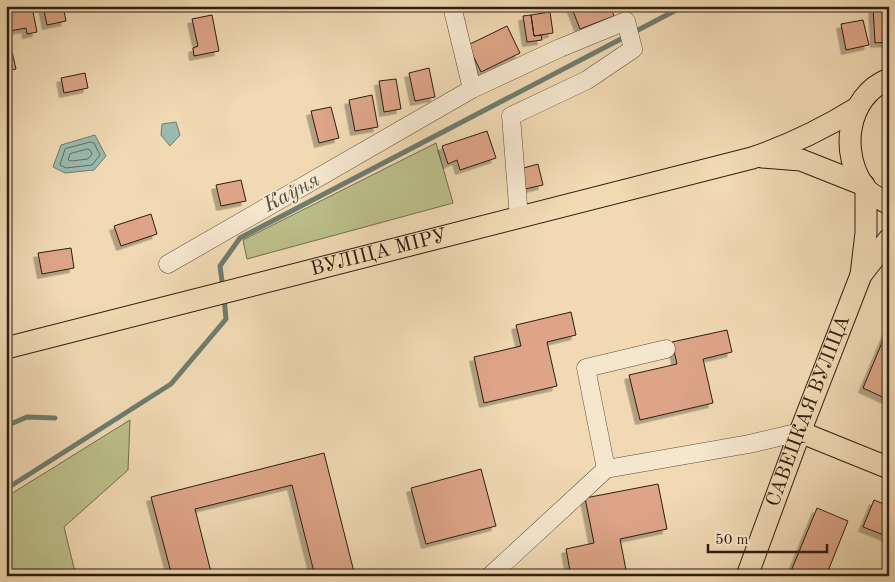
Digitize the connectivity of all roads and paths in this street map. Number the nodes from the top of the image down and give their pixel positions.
1 (452, 6) edge
2 (889, 79) edge
3 (472, 89) junction
4 (857, 108) junction
5 (752, 158) junction
6 (865, 187) junction
7 (889, 204) edge
8 (520, 218) junction
9 (889, 239) edge
10 (168, 264) dead end
11 (861, 275) junction
12 (6, 348) edge
13 (666, 349) dead end
14 (800, 432) junction
15 (889, 468) edge
16 (606, 469) junction
17 (490, 576) edge
18 (747, 576) edge

1 - 3 street
2 - 4 main road
3 - 8 street
3 - 10 street
4 - 5 main road, ВУЛІЦА МІРУ
4 - 6 main road
5 - 6 main road, ВУЛІЦА МІРУ
5 - 8 main road, ВУЛІЦА МІРУ
6 - 7 main road, ВУЛІЦА МІРУ
6 - 11 main road, САВЕЦКАЯ ВУЛІЦА
8 - 12 main road, ВУЛІЦА МІРУ
9 - 11 main road, САВЕЦКАЯ ВУЛІЦА
11 - 14 main road, САВЕЦКАЯ ВУЛІЦА
13 - 16 street
14 - 15 main road
14 - 16 street
14 - 18 main road, САВЕЦКАЯ ВУЛІЦА
16 - 17 street

